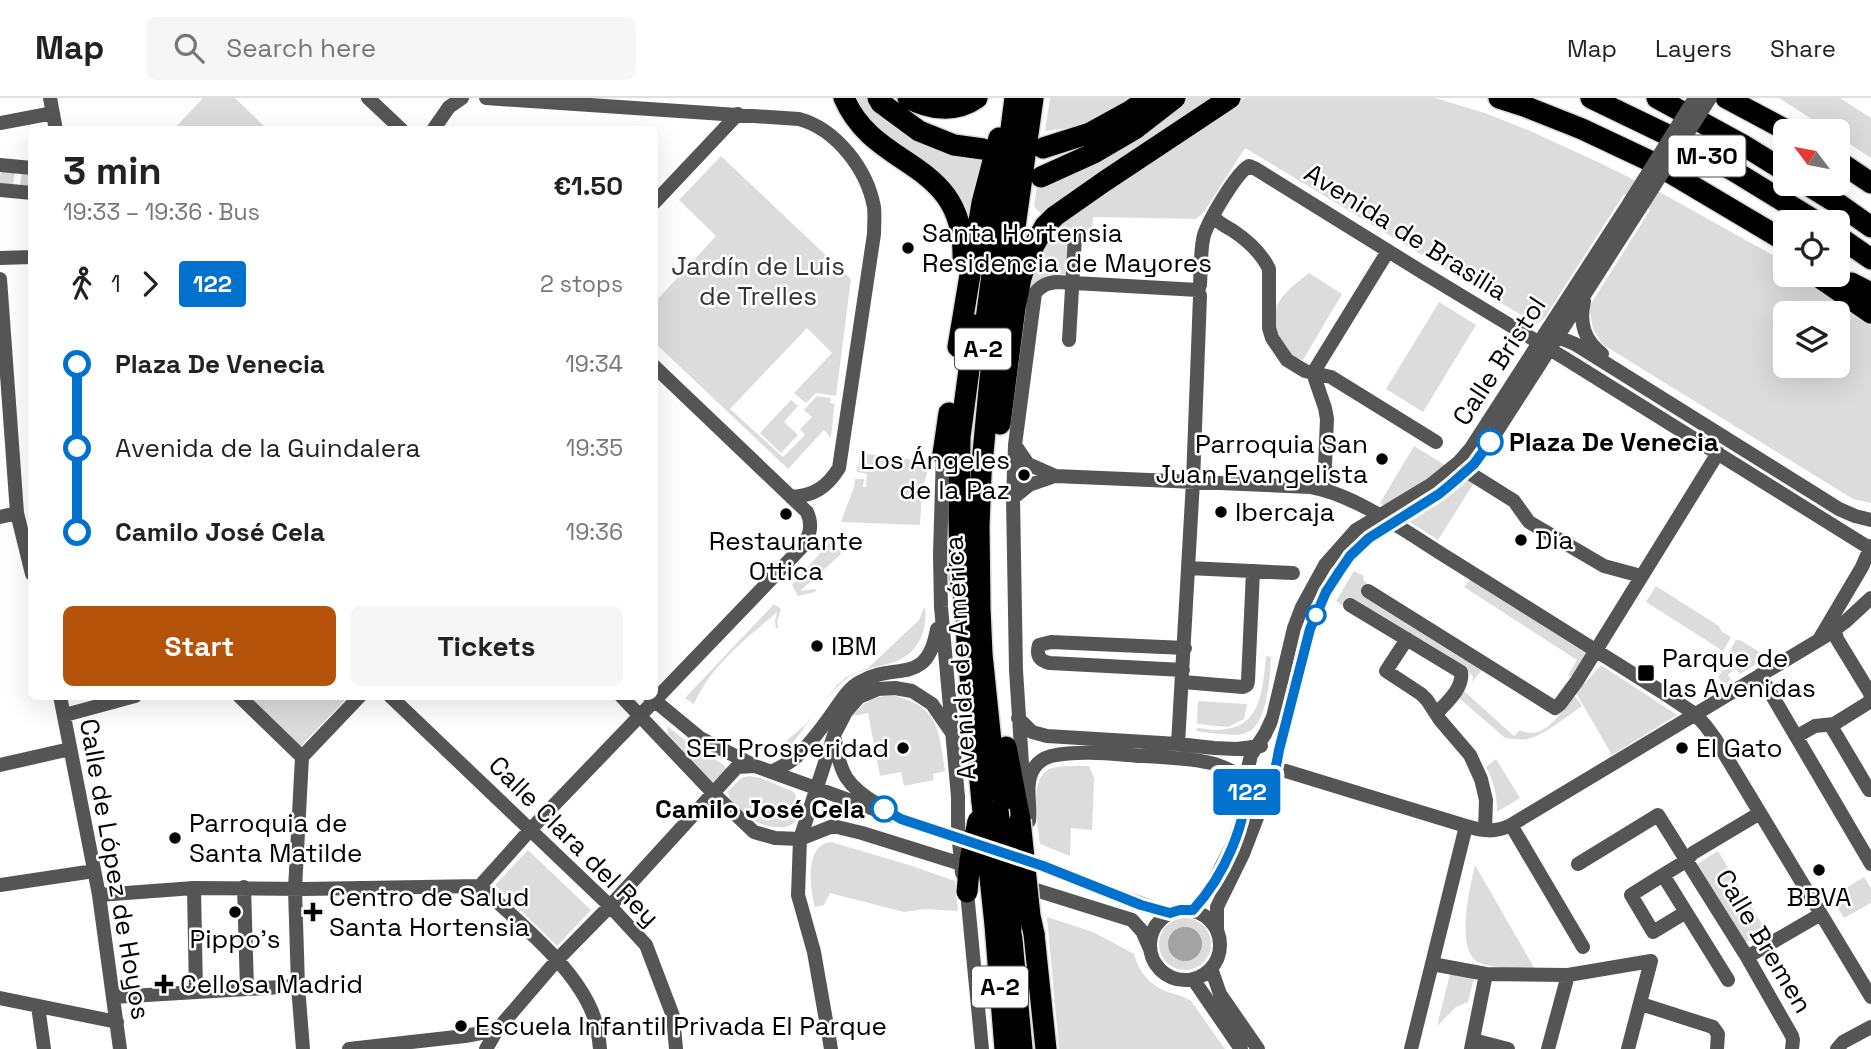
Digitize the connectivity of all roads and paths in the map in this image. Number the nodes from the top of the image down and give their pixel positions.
1 (368, 98) edge
2 (462, 98) edge
3 (496, 98) edge
4 (844, 98) edge
5 (878, 98) edge
6 (908, 98) edge
7 (977, 98) edge
8 (1006, 98) edge
9 (1015, 98) edge
10 (1033, 98) edge
11 (1149, 98) edge
12 (1175, 98) edge
13 (1230, 98) edge
14 (1499, 98) edge
15 (1591, 98) edge
16 (1657, 98) edge
17 (1695, 98) edge
18 (1710, 98) edge
19 (1726, 98) edge
20 (1748, 98) edge
21 (605, 101) edge
22 (51, 102) edge
23 (385, 105) edge
24 (738, 114) junction
25 (1773, 120) edge
26 (1773, 122) edge
27 (0, 123) edge
28 (55, 126) edge
29 (399, 126) edge
30 (436, 126) edge
31 (1043, 148) dead end
32 (983, 149) dead end
33 (1773, 164) edge
34 (0, 165) edge
35 (28, 168) edge
36 (1850, 169) edge
37 (1041, 177) dead end
38 (1676, 177) junction
39 (1871, 183) edge
40 (0, 190) edge
41 (28, 193) edge
42 (1825, 196) edge
43 (658, 199) edge
44 (1635, 205) junction
45 (1798, 210) edge
46 (1213, 216) junction
47 (1871, 227) edge
48 (987, 232) dead end
49 (1773, 234) edge
50 (1075, 237) dead end
51 (1850, 244) edge
52 (1773, 247) edge
53 (1388, 251) junction
54 (28, 257) edge
55 (0, 258) edge
56 (1871, 259) edge
57 (0, 279) edge
58 (1073, 282) junction
59 (1850, 283) edge
60 (1833, 287) edge
61 (1198, 290) junction
62 (1585, 294) junction
63 (1871, 296) edge
64 (1003, 313) junction
65 (1871, 313) edge
66 (961, 331) junction
67 (1069, 340) dead end
68 (1549, 343) junction
69 (658, 370) edge
70 (1620, 372) junction
71 (1313, 373) junction
72 (1436, 442) dead end
73 (1014, 445) junction
74 (1718, 453) junction
75 (943, 454) joint
76 (1028, 464) junction
77 (1468, 469) junction
78 (995, 475) junction
79 (1055, 476) junction
80 (1193, 481) junction
81 (1029, 485) junction
82 (1324, 489) junction
83 (791, 497) junction
84 (1013, 498) junction
85 (17, 513) junction
86 (1378, 516) junction
87 (0, 517) edge
88 (1871, 520) edge
89 (1392, 523) junction
90 (1871, 548) edge
91 (28, 558) edge
92 (1188, 568) junction
93 (1253, 570) junction
94 (1293, 573) dead end
95 (1641, 576) junction
96 (1368, 591) dead end
97 (1871, 598) edge
98 (965, 602) junction
99 (1350, 605) dead end
100 (941, 607) junction
101 (1015, 630) junction
102 (1835, 630) junction
103 (1407, 639) junction
104 (1817, 641) junction
105 (1044, 643) junction
106 (1185, 648) junction
107 (1595, 650) junction
108 (1043, 662) junction
109 (1016, 670) junction
110 (1760, 675) junction
111 (1183, 676) junction
112 (658, 693) edge
113 (61, 700) edge
114 (120, 700) edge
115 (243, 700) edge
116 (356, 700) edge
117 (396, 700) edge
118 (625, 700) edge
119 (651, 700) edge
120 (653, 700) edge
121 (1436, 713) junction
122 (65, 715) junction
123 (1695, 715) junction
124 (640, 717) junction
125 (1018, 718) junction
126 (1831, 726) junction
127 (952, 733) junction
128 (834, 735) junction
129 (1795, 735) junction
130 (1047, 736) junction
131 (1178, 744) junction
132 (1257, 746) junction
133 (70, 749) junction
134 (302, 757) junction
135 (1049, 757) junction
136 (0, 765) edge
137 (755, 766) junction
138 (1275, 767) junction
139 (773, 771) junction
140 (1247, 778) junction
141 (815, 789) junction
142 (1869, 790) dead end
143 (714, 794) junction
144 (1760, 813) junction
145 (1008, 814) junction
146 (901, 819) junction
147 (1511, 825) junction
148 (1466, 826) junction
149 (530, 830) junction
150 (1485, 830) junction
151 (800, 839) junction
152 (1686, 861) junction
153 (1578, 864) dead end
154 (1871, 864) edge
155 (94, 871) junction
156 (1663, 875) junction
157 (0, 885) edge
158 (480, 886) junction
159 (244, 887) junction
160 (194, 888) junction
161 (295, 889) junction
162 (967, 892) junction
163 (99, 895) junction
164 (1041, 897) junction
165 (610, 906) junction
166 (1193, 910) junction
167 (1686, 912) junction
168 (1170, 913) junction
169 (1821, 914) junction
170 (1217, 929) junction
171 (1021, 931) junction
172 (1584, 947) dead end
173 (1150, 949) junction
174 (1747, 957) junction
175 (557, 960) junction
176 (1432, 964) junction
177 (1212, 968) junction
178 (1486, 974) junction
179 (1568, 975) junction
180 (1193, 979) junction
181 (1728, 980) dead end
182 (298, 986) junction
183 (247, 989) junction
184 (196, 992) junction
185 (113, 997) junction
186 (1871, 997) edge
187 (0, 998) edge
188 (1641, 1004) junction
189 (38, 1006) junction
190 (117, 1022) junction
191 (1871, 1027) edge
192 (497, 1030) junction
193 (465, 1036) junction
194 (1472, 1044) edge
195 (44, 1049) edge
196 (120, 1049) edge
197 (303, 1049) edge
198 (349, 1049) edge
199 (484, 1049) edge
200 (600, 1049) edge
201 (676, 1049) edge
202 (831, 1049) edge
203 (982, 1049) edge
204 (1006, 1049) edge
205 (1022, 1049) edge
206 (1034, 1049) edge
207 (1046, 1049) edge
208 (1054, 1049) edge
209 (1241, 1049) edge
210 (1258, 1049) edge
211 (1410, 1049) edge
212 (1508, 1049) edge
213 (1548, 1049) edge
214 (1628, 1049) edge
215 (1717, 1049) edge
216 (1792, 1049) edge
217 (1837, 1049) edge

1 - 23 street
2 - 30 street
3 - 21 street
4 - 66 highway
5 - 32 highway
6 - 7 highway
8 - 66 highway
9 - 98 highway, Avenida de América / A-2
10 - 64 highway, Avenida de América / A-2
11 - 31 highway
12 - 37 highway
13 - 78 highway
14 - 38 highway, M-30
15 - 45 highway, M-30
16 - 33 highway, M-30
17 - 44 street, bridge
18 - 44 street, bridge
19 - 26 highway, M-30
20 - 25 highway
21 - 24 street
22 - 27 street
22 - 28 street
23 - 29 street
24 - 43 street
24 - 83 street
34 - 35 street
36 - 39 highway
38 - 49 highway, M-30
38 - 52 highway
40 - 41 street
42 - 47 highway
44 - 62 street, Calle Bristol
44 - 68 street, Calle Bristol
46 - 53 street, Avenida de Brasilia
46 - 61 street
46 - 71 street, Calle Bristol
48 - 98 highway
50 - 58 street
51 - 56 highway
53 - 68 street, Avenida de Brasilia
53 - 71 street
54 - 55 street
57 - 85 street
58 - 61 street
58 - 67 street
58 - 73 street
59 - 63 highway
60 - 65 highway
61 - 80 street
62 - 68 street, Calle Bristol
62 - 70 street, Avenida de Brasilia
64 - 78 highway
64 - 145 highway, Avenida de América / A-2
66 - 75 highway
68 - 70 street, Avenida de Brasilia
68 - 74 street, Avenida de Brasilia
68 - 77 street, Calle Bristol
68 - 86 street, Calle Bristol
69 - 83 street
70 - 88 street, Avenida de Brasilia
71 - 72 street, Calle Bristol
71 - 82 street
73 - 76 street
73 - 84 street
74 - 90 street, Avenida de Brasilia
74 - 95 street
75 - 100 street
76 - 79 street
76 - 81 street
77 - 89 street, Calle Bristol
77 - 95 street, Calle Bristol
78 - 145 highway
79 - 80 street
79 - 81 street
80 - 82 street
80 - 92 street
81 - 84 street
82 - 86 street
83 - 112 street
84 - 101 street
85 - 87 street
85 - 91 street
86 - 89 street
86 - 132 street, Calle Bristol
89 - 107 street
89 - 138 street, Calle Bristol
90 - 104 street
92 - 93 street
92 - 106 street
93 - 94 street
93 - 111 street
95 - 107 street
96 - 107 street
97 - 102 street
98 - 145 highway, Avenida de América / A-2
99 - 103 street
100 - 127 street
100 - 139 street
101 - 105 street
101 - 109 street
102 - 104 street
102 - 126 street
103 - 121 street
103 - 121 street
104 - 110 street
105 - 106 street
105 - 108 street
106 - 111 street
107 - 123 street
108 - 109 street
108 - 111 street
109 - 125 street
110 - 123 street
110 - 129 street
111 - 131 street
113 - 122 street, Calle de López de Hoyos
114 - 122 street
115 - 134 street
116 - 134 street
117 - 149 street, Calle Clara del Rey
118 - 124 street
119 - 124 street
120 - 137 street
121 - 150 street
122 - 133 street, Calle de López de Hoyos
123 - 144 street
123 - 147 street
124 - 143 street
124 - 149 street
125 - 130 street, Avenida de América
125 - 145 street
126 - 129 street
126 - 142 street
127 - 128 street
127 - 162 street, bridge
128 - 141 street
128 - 146 street
129 - 154 street
130 - 131 street, Avenida de América
130 - 135 street
131 - 132 street, Avenida de América
132 - 138 street, Avenida de América
132 - 140 street, Calle Bristol
133 - 136 street
133 - 155 street, Calle de López de Hoyos
134 - 161 street
135 - 140 street
135 - 145 street
137 - 139 street
137 - 143 street
138 - 140 street
138 - 148 street
138 - 170 street, Calle Bristol
139 - 141 street
140 - 166 street, Calle Bristol
141 - 146 street
141 - 151 street
143 - 151 street
143 - 165 street
144 - 152 street, Calle Bremen
144 - 169 street
145 - 162 highway, A-2, bridge
145 - 164 street
145 - 171 highway, Avenida de América / A-2, bridge
145 - 171 highway, bridge
146 - 168 street
147 - 150 street
147 - 172 street
148 - 150 street
148 - 176 street
149 - 158 street
149 - 165 street, Calle Clara del Rey
151 - 164 street
151 - 202 street
152 - 153 street, Calle Bremen
152 - 156 street, Calle Bremen
152 - 174 street, Calle Bremen
155 - 157 street
155 - 163 street, Calle de López de Hoyos
156 - 167 street
156 - 167 street, Calle Bremen
158 - 161 street
158 - 175 street
159 - 160 street
159 - 161 street
159 - 183 street
160 - 163 street
160 - 184 street
161 - 182 street
162 - 203 street
163 - 185 street, Calle de López de Hoyos
164 - 171 street, bridge
164 - 173 street
165 - 175 street
165 - 201 street, Calle Clara del Rey
166 - 168 street
166 - 170 street
167 - 181 street
168 - 173 street
169 - 174 street
169 - 186 street
170 - 177 street
171 - 204 highway, Avenida de América / A-2
171 - 205 highway, Avenida de América / A-2
171 - 206 highway
171 - 207 highway
171 - 208 street, Avenida de América
173 - 180 street
174 - 216 street, Calle Bremen
175 - 192 street
175 - 200 street
176 - 178 street
176 - 211 street
177 - 180 street
177 - 210 street
178 - 179 street
178 - 194 street
179 - 188 street
179 - 213 street
180 - 209 street
182 - 183 street
182 - 197 street
183 - 184 street
184 - 185 street
185 - 190 street, Calle de López de Hoyos
187 - 189 street
188 - 214 street
188 - 215 street
189 - 190 street
189 - 195 street
190 - 196 street, Calle de López de Hoyos
191 - 217 street
192 - 193 street
192 - 199 street
193 - 198 street
193 - 199 street
194 - 212 street

